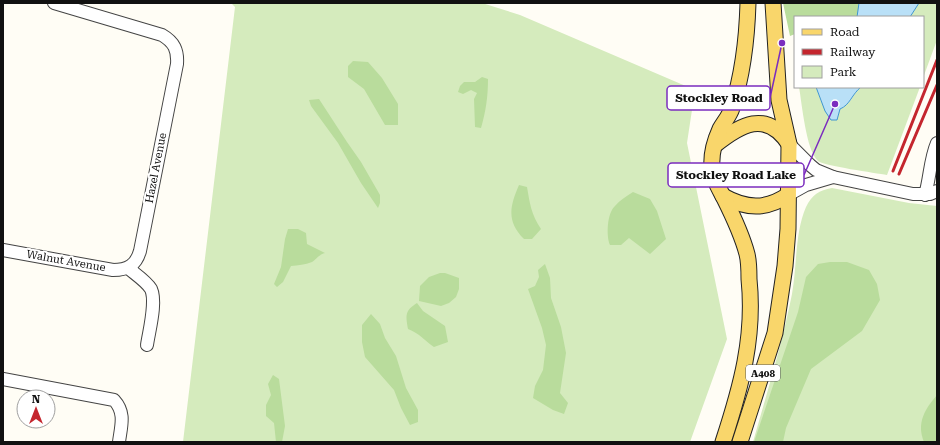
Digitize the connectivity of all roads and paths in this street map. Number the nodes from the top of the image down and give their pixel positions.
1 (54, 3) edge
2 (748, 3) edge
3 (773, 3) edge
4 (937, 143) edge
5 (789, 144) junction
6 (715, 145) junction
7 (832, 178) junction
8 (932, 194) edge
9 (788, 195) junction
10 (723, 196) junction
11 (3, 250) edge
12 (128, 268) junction
13 (147, 345) dead end
14 (3, 379) edge
15 (119, 442) edge
16 (723, 442) edge
17 (740, 442) edge

1 - 12 street, Hazel Avenue
2 - 6 main road, A408
3 - 5 main road, A408
4 - 8 street
5 - 6 main road
5 - 7 street
5 - 9 main road, A408
6 - 10 main road, A408
7 - 8 street
7 - 9 street
9 - 10 main road
9 - 17 main road, A408
10 - 16 main road, A408
11 - 12 street, Walnut Avenue
12 - 13 street
14 - 15 street

